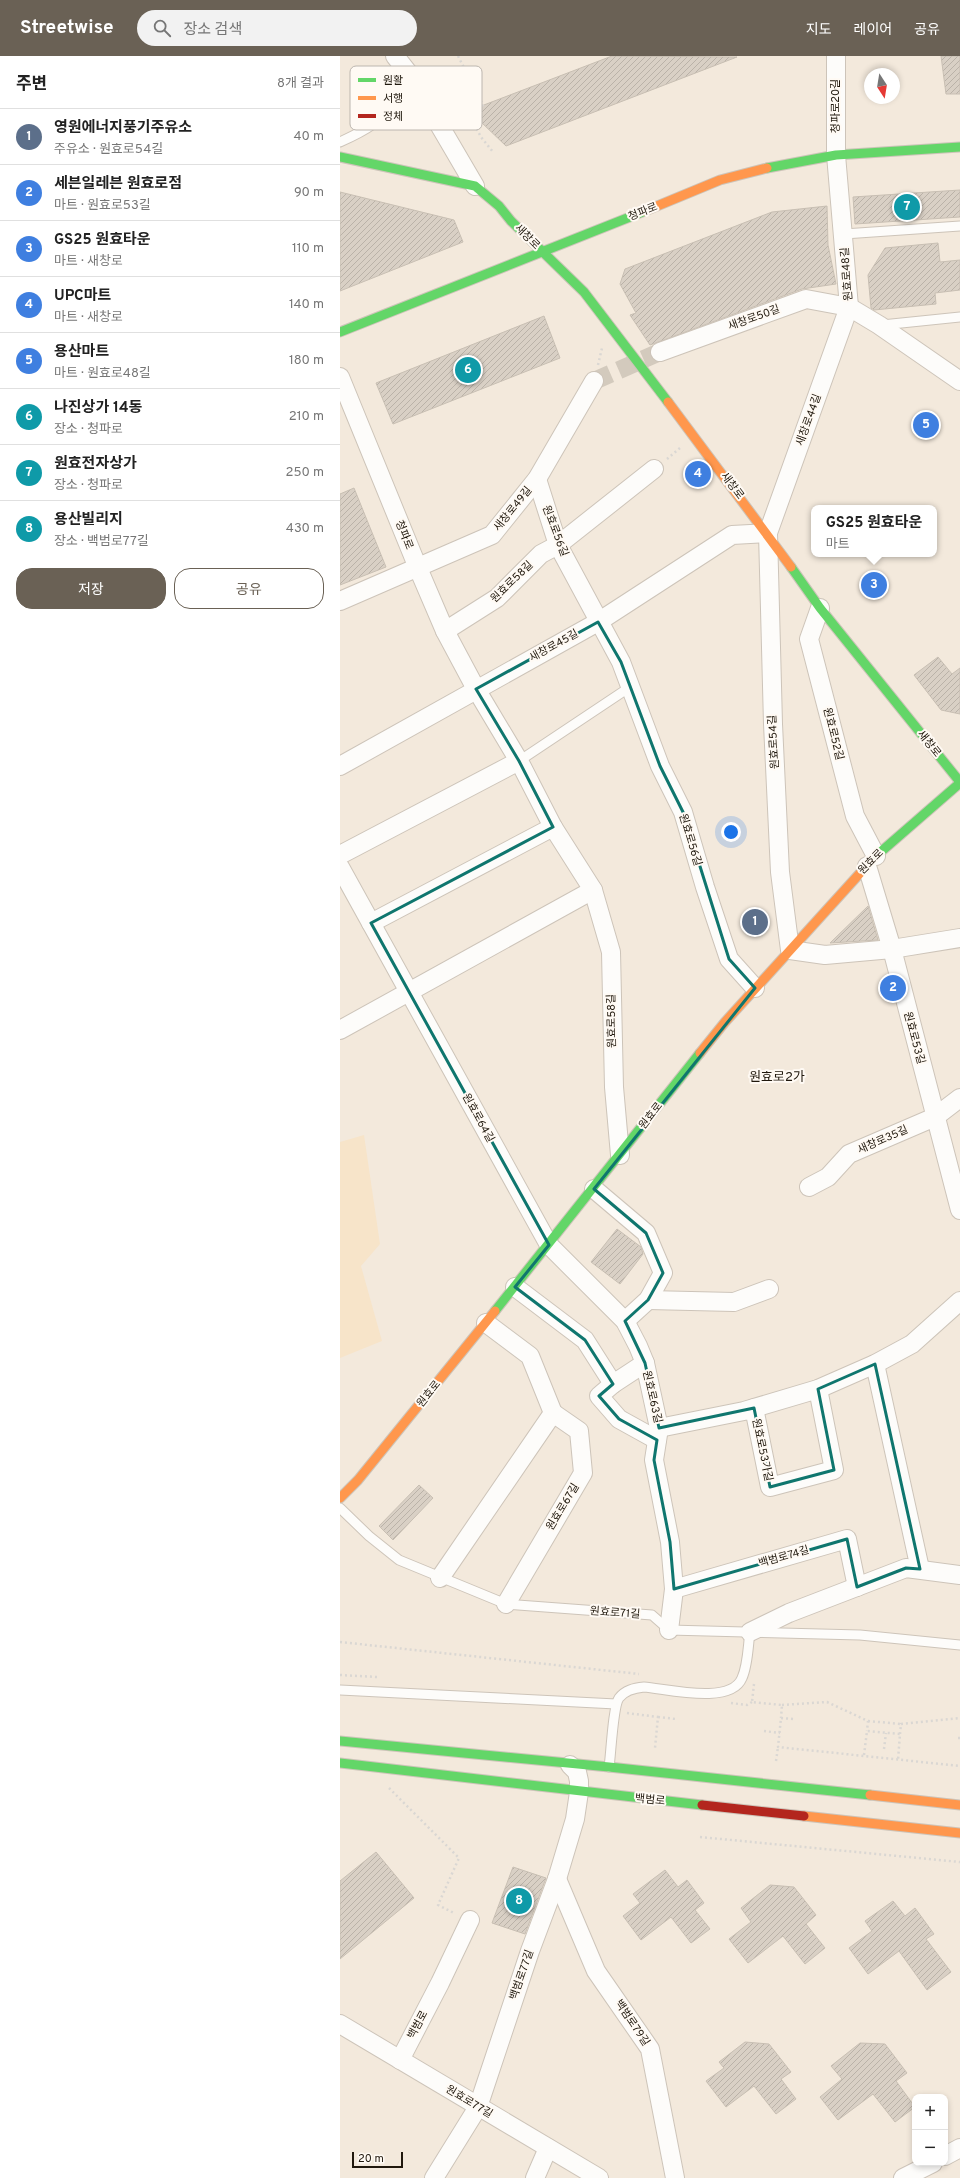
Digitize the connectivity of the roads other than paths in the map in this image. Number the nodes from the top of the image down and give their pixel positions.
1 (836, 56) edge
2 (366, 130) edge
3 (442, 130) edge
4 (340, 142) edge
5 (960, 146) edge
6 (836, 155) junction
7 (340, 157) edge
8 (475, 186) junction
9 (960, 226) edge
10 (844, 234) junction
11 (543, 253) junction
12 (849, 307) junction
13 (960, 317) edge
14 (879, 325) junction
15 (340, 332) edge
16 (660, 352) tunnel mouth
17 (340, 377) edge
18 (594, 381) tunnel mouth
19 (960, 381) edge
20 (654, 470) road end
21 (537, 479) junction
22 (768, 533) junction
23 (558, 545) junction
24 (418, 568) junction
25 (340, 601) edge
26 (820, 608) junction
27 (598, 622) junction
28 (445, 631) junction
29 (630, 687) junction
30 (476, 690) junction
31 (519, 761) junction
32 (340, 766) edge
33 (960, 782) edge
34 (553, 828) junction
35 (340, 855) edge
36 (871, 861) junction
37 (340, 867) edge
38 (593, 890) junction
39 (371, 923) junction
40 (960, 938) edge
41 (790, 950) junction
42 (892, 950) junction
43 (755, 988) junction
44 (408, 992) junction
45 (340, 1030) edge
46 (960, 1098) edge
47 (935, 1117) junction
48 (620, 1155) junction
49 (809, 1187) dead end
50 (594, 1189) junction
51 (959, 1203) edge
52 (549, 1245) junction
53 (515, 1287) junction
54 (769, 1289) dead end
55 (648, 1300) junction
56 (960, 1301) edge
57 (625, 1321) junction
58 (486, 1323) junction
59 (645, 1363) junction
60 (875, 1364) junction
61 (613, 1384) junction
62 (818, 1389) junction
63 (754, 1408) junction
64 (553, 1413) junction
65 (658, 1434) junction
66 (340, 1498) edge
67 (340, 1508) edge
68 (920, 1569) junction
69 (960, 1575) edge
70 (440, 1578) junction
71 (857, 1587) junction
72 (674, 1589) junction
73 (506, 1604) junction
74 (668, 1630) junction
75 (750, 1632) junction
76 (960, 1645) edge
77 (340, 1690) edge
78 (616, 1704) junction
79 (340, 1741) edge
80 (340, 1764) edge
81 (570, 1765) junction
82 (609, 1767) junction
83 (641, 1771) junction
84 (606, 1777) dead end
85 (595, 1781) dead end
86 (579, 1792) junction
87 (960, 1805) edge
88 (960, 1833) edge
89 (557, 1879) junction
90 (470, 1920) road end
91 (340, 2024) edge
92 (400, 2060) junction
93 (478, 2107) junction
94 (548, 2148) junction
95 (960, 2148) edge
96 (948, 2154) edge
97 (930, 2169) edge
98 (434, 2178) edge
99 (535, 2178) edge
100 (599, 2178) edge
101 (675, 2178) edge
102 (903, 2178) edge

1 - 6 street, 청파로20길
2 - 4 lane
3 - 8 street, 새창로
5 - 6 main road, 청파로
6 - 10 street, 원효로48길
6 - 11 main road, 청파로
7 - 8 main road, 새창로
8 - 11 main road, 새창로
9 - 10 lane
10 - 12 street, 원효로48길
11 - 15 main road, 청파로
11 - 22 main road, 새창로
12 - 14 street, 원효로48길
12 - 16 street, 새창로50길
12 - 22 street, 새창로44길
13 - 14 lane
14 - 19 street, 원효로48길
17 - 24 street, 청파로
18 - 21 street, 새창로49길
20 - 23 street
21 - 23 street, 원효로56길
21 - 24 street, 새창로49길
22 - 26 main road, 새창로
22 - 27 street, 새창로45길
22 - 41 street, 원효로54길
23 - 27 street, 원효로56길
23 - 28 street, 원효로58길
24 - 25 street, 새창로49길
24 - 28 street, 청파로
26 - 33 main road, 새창로
26 - 36 street, 원효로52길
27 - 29 street, 원효로56길
27 - 30 street, 새창로45길
28 - 30 street, 청파로
29 - 31 lane
29 - 43 street, 원효로56길
30 - 31 street, 원효로58길
30 - 32 street, 새창로45길
31 - 34 street, 원효로58길
31 - 35 street
33 - 36 main road, 원효로
34 - 38 street, 원효로58길
34 - 39 street
36 - 41 main road, 원효로
36 - 42 street, 원효로53길
37 - 39 street, 원효로64길
38 - 44 street
38 - 48 street, 원효로58길
39 - 44 street, 원효로64길
40 - 42 street
41 - 42 street
41 - 43 main road, 원효로
42 - 47 street, 원효로53길
43 - 48 main road, 원효로
44 - 45 street
44 - 52 street, 원효로64길
46 - 47 street, 새창로35길
47 - 49 street, 새창로35길
47 - 51 street, 원효로53길
48 - 50 main road, 원효로
50 - 52 main road, 원효로
50 - 55 street
52 - 53 main road, 원효로
52 - 57 street, 원효로63길
53 - 58 main road, 원효로
53 - 61 street
54 - 55 street
55 - 57 street
56 - 60 street, 원효로53가길
57 - 59 street, 원효로63길
58 - 64 street
58 - 66 main road, 원효로
59 - 61 street
59 - 65 street, 원효로63길
60 - 62 street, 원효로53가길
60 - 68 street
61 - 65 street
62 - 63 street, 원효로53가길
62 - 63 street, 원효로53가길
63 - 65 street, 원효로53가길
64 - 70 street
64 - 73 street, 원효로67길
65 - 72 street, 원효로63길
67 - 70 lane, 원효로71길
68 - 69 street
68 - 71 street
70 - 73 lane, 원효로71길
71 - 72 street, 백범로74길
71 - 75 street
72 - 74 street, 원효로63길
73 - 74 lane, 원효로71길
74 - 75 lane
75 - 76 lane
75 - 78 lane
77 - 78 lane
78 - 82 lane
79 - 81 main road
80 - 86 main road, 백범로
81 - 82 main road
81 - 86 street, 백범로77길
82 - 83 main road
83 - 84 main road
83 - 87 main road
85 - 86 main road
86 - 88 main road, 백범로
86 - 89 street, 백범로77길
89 - 93 street, 백범로77길
89 - 101 street, 백범로79길
90 - 92 street, 백범로
91 - 92 street, 원효로77길
92 - 93 street, 원효로77길
93 - 94 street, 원효로77길
93 - 98 street, 백범로77길
94 - 99 street
94 - 100 street, 원효로77길
95 - 96 street
97 - 102 street

